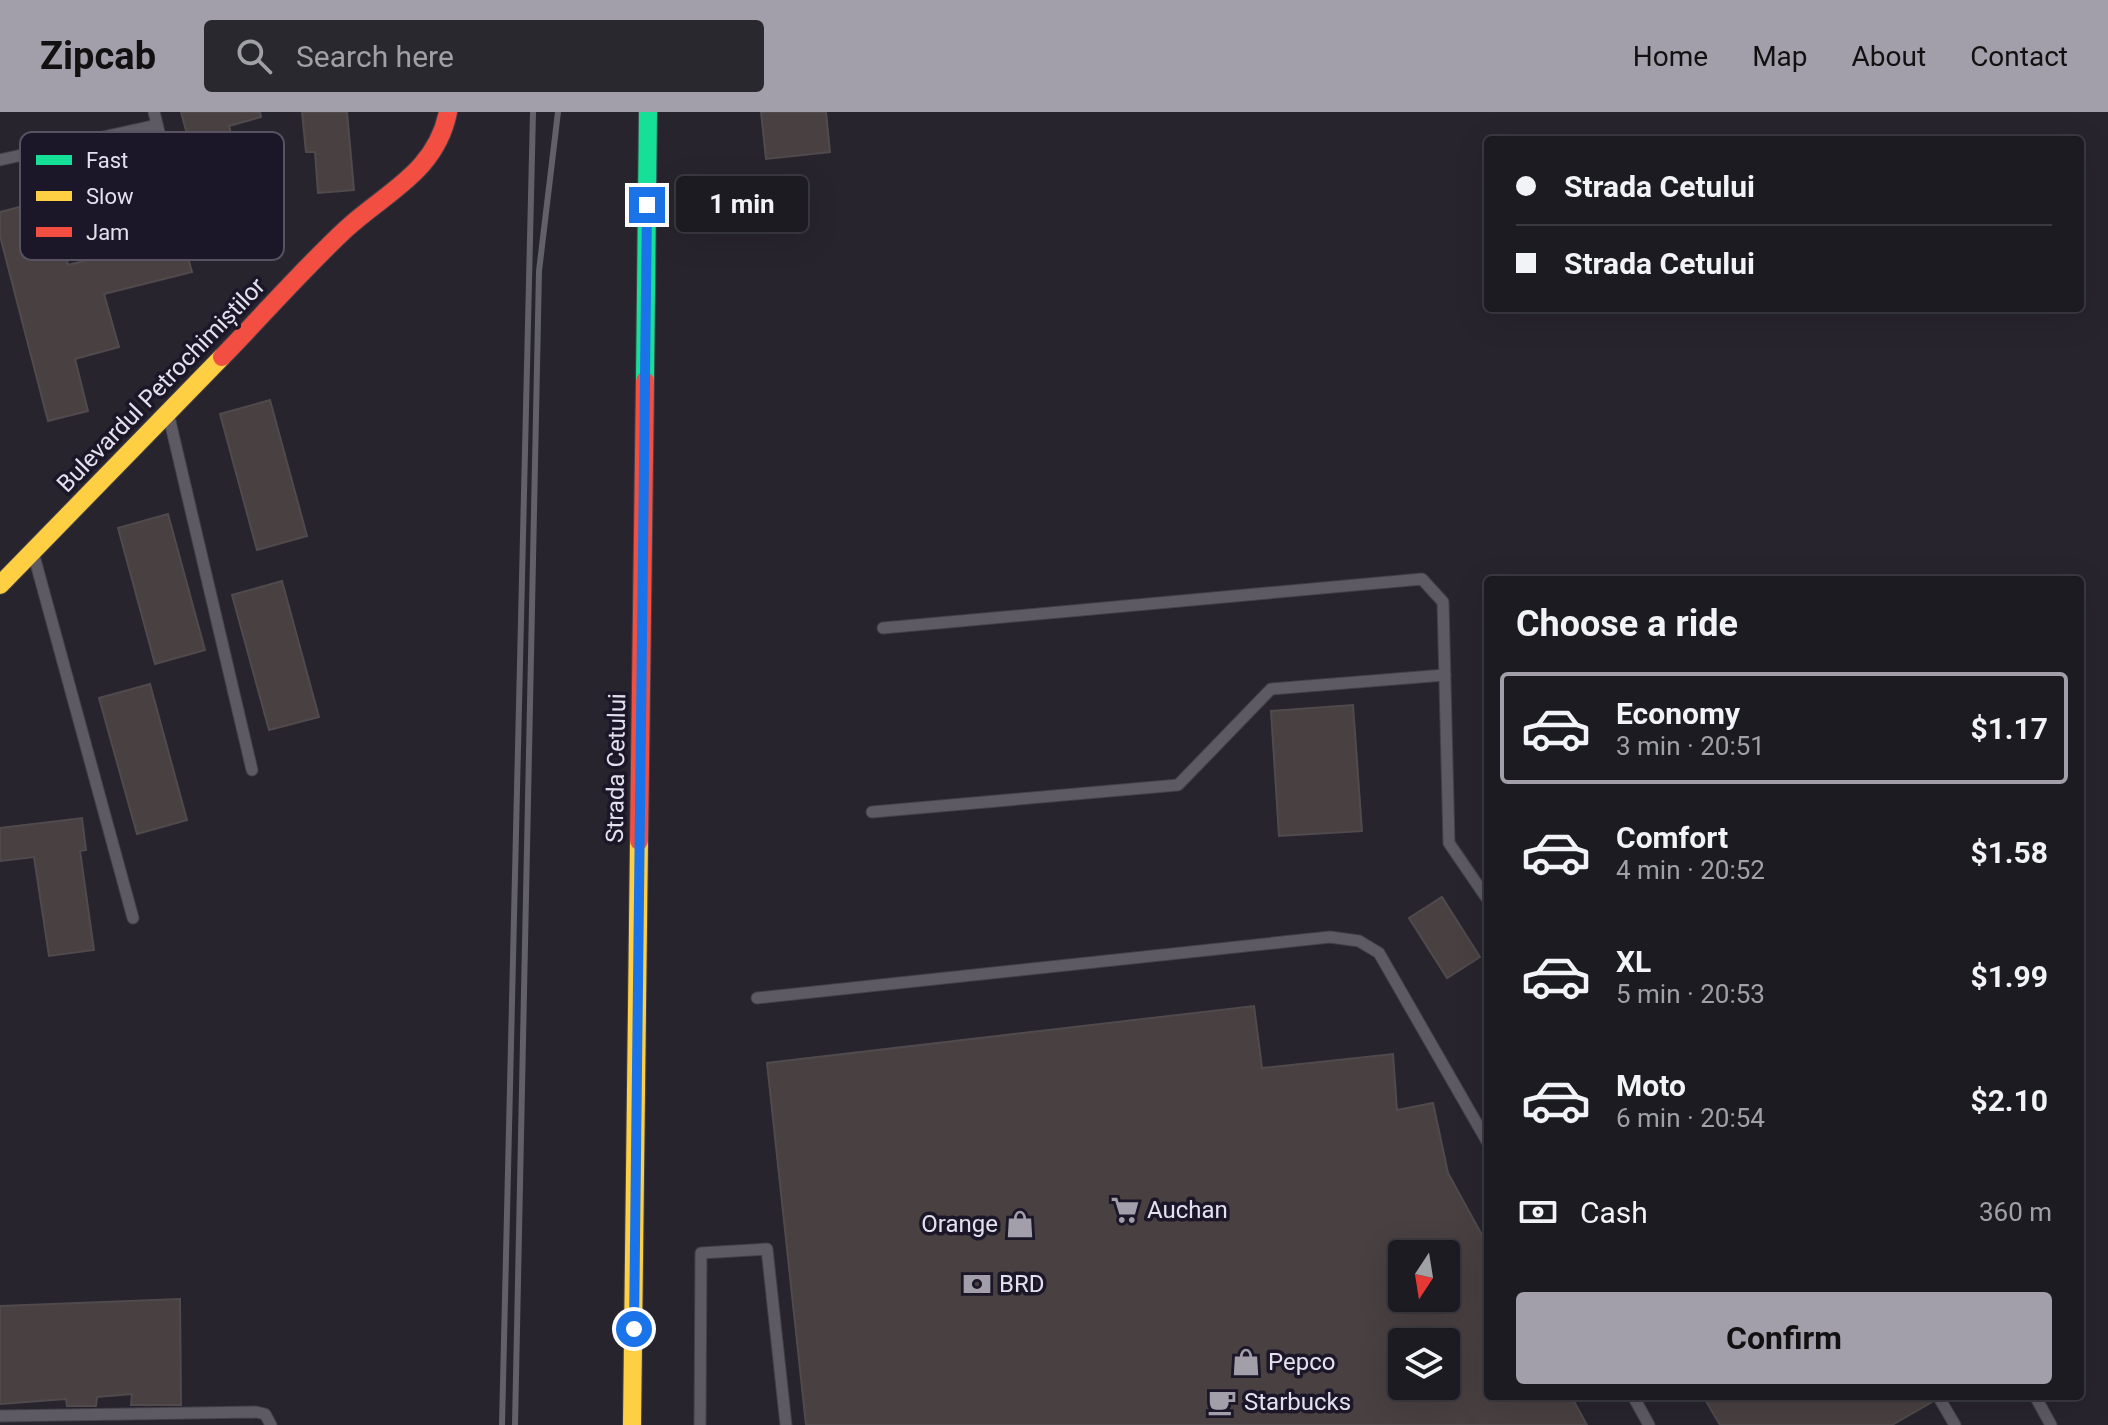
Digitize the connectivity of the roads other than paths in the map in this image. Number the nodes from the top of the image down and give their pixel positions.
1 (154, 112) edge
2 (448, 112) edge
3 (648, 112) edge
4 (157, 125) junction
5 (126, 132) edge
6 (159, 132) edge
7 (20, 156) edge
8 (0, 160) edge
9 (168, 412) junction
10 (33, 552) junction
11 (0, 585) edge
12 (883, 628) dead end
13 (1445, 675) junction
14 (252, 770) dead end
15 (872, 812) dead end
16 (1484, 894) edge
17 (133, 918) dead end
18 (757, 998) dead end
19 (1484, 1136) edge
20 (1635, 1400) edge
21 (1940, 1400) edge
22 (2037, 1400) edge
23 (0, 1416) edge
24 (271, 1425) edge
25 (632, 1425) edge
26 (700, 1425) edge
27 (786, 1425) edge
28 (1649, 1425) edge
29 (1955, 1425) edge
30 (2051, 1425) edge

1 - 4 lane
2 - 9 street, Bulevardul Petrochimiștilor
3 - 25 street, Strada Cetului
4 - 5 lane
4 - 6 lane
7 - 8 lane
9 - 10 street, Bulevardul Petrochimiștilor
9 - 14 lane
10 - 11 street, Bulevardul Petrochimiștilor
10 - 17 lane
12 - 13 lane
13 - 15 lane
13 - 16 lane
18 - 19 lane
20 - 28 lane
21 - 29 lane
22 - 30 lane
23 - 24 lane
26 - 27 lane

